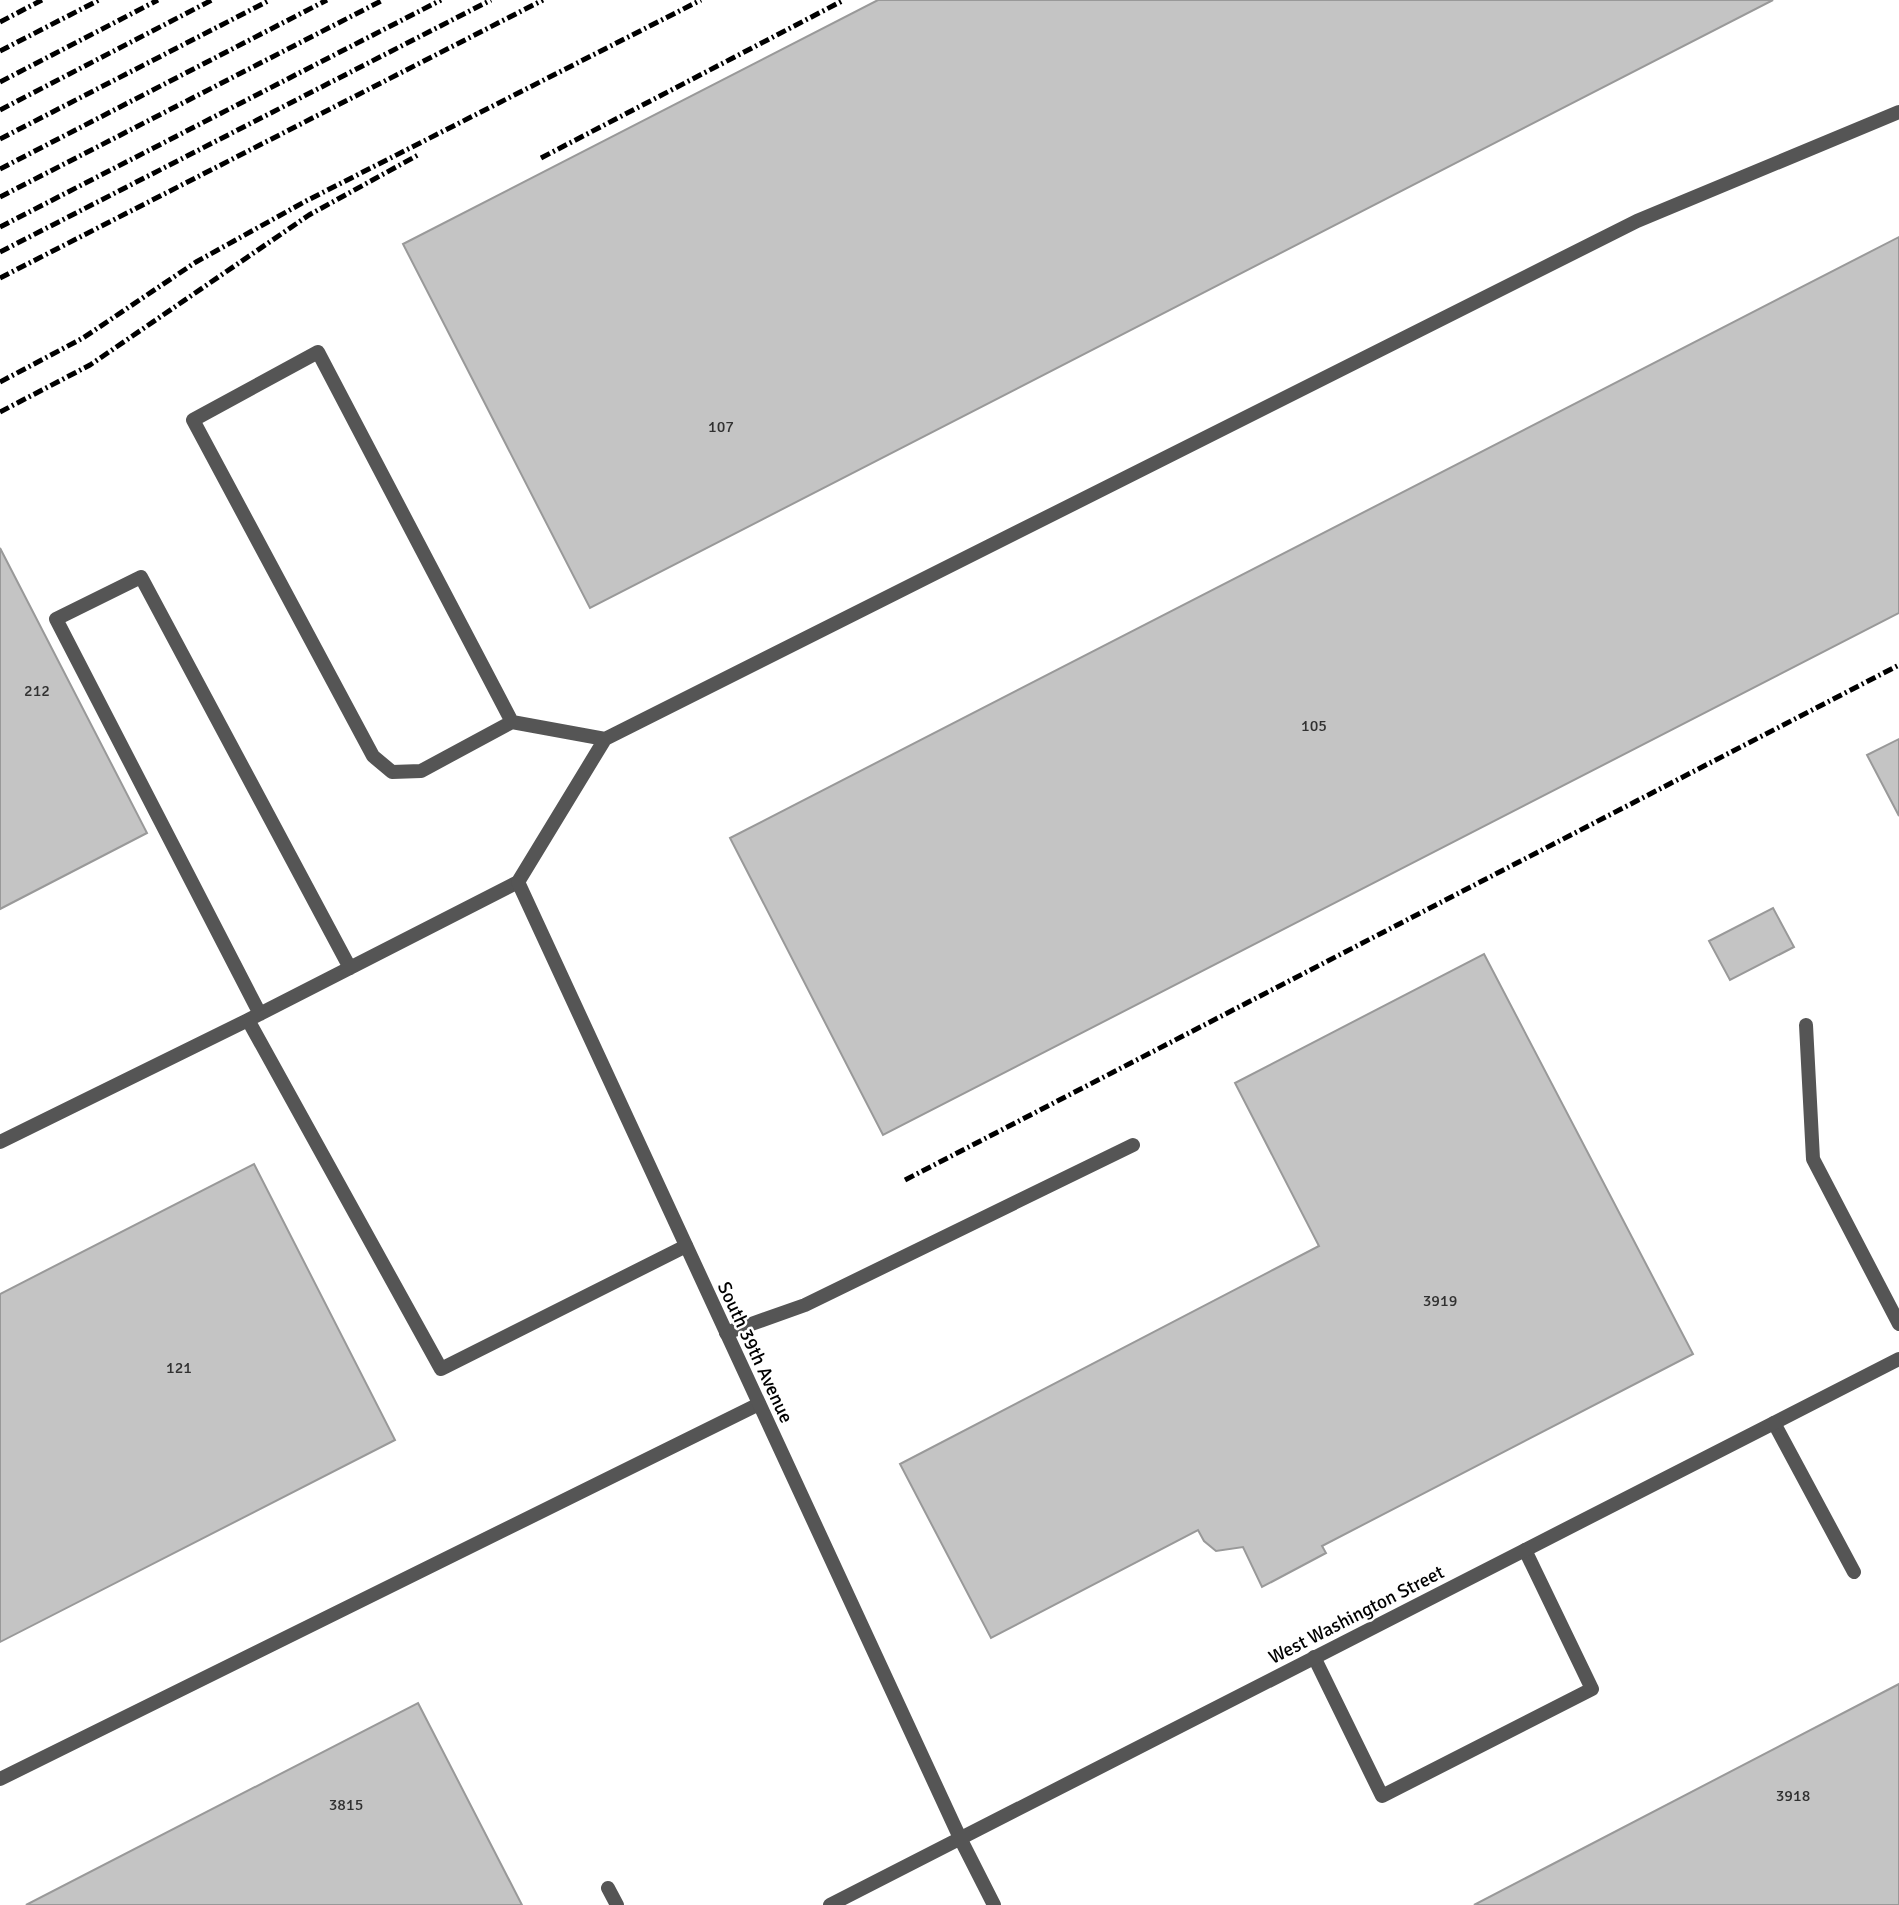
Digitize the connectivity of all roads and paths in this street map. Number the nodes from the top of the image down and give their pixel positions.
1 (1899, 112) edge
2 (512, 722) junction
3 (605, 739) junction
4 (518, 881) junction
5 (350, 968) junction
6 (254, 1017) junction
7 (1806, 1025) dead end
8 (0, 1142) edge
9 (1133, 1145) dead end
10 (686, 1246) junction
11 (1899, 1324) edge
12 (726, 1333) junction
13 (1899, 1359) edge
14 (759, 1404) junction
15 (1774, 1423) junction
16 (1525, 1550) junction
17 (1854, 1572) dead end
18 (1314, 1657) junction
19 (0, 1779) edge
20 (960, 1838) junction
21 (608, 1888) dead end
22 (617, 1905) edge
23 (830, 1905) edge
24 (995, 1905) edge

1 - 3 street
2 - 2 street
2 - 3 street
3 - 4 street
4 - 5 street
4 - 10 street, South 39th Avenue
5 - 6 street
5 - 6 street
6 - 8 street
6 - 10 street
7 - 11 street
9 - 12 street
10 - 12 street, South 39th Avenue
12 - 14 street, South 39th Avenue
13 - 15 street, West Washington Street
14 - 19 street
14 - 20 street, South 39th Avenue
15 - 16 street, West Washington Street
15 - 17 street
16 - 18 street, West Washington Street
16 - 18 street
18 - 20 street, West Washington Street
20 - 23 street, West Washington Street
20 - 24 street, South 39th Avenue
21 - 22 street

